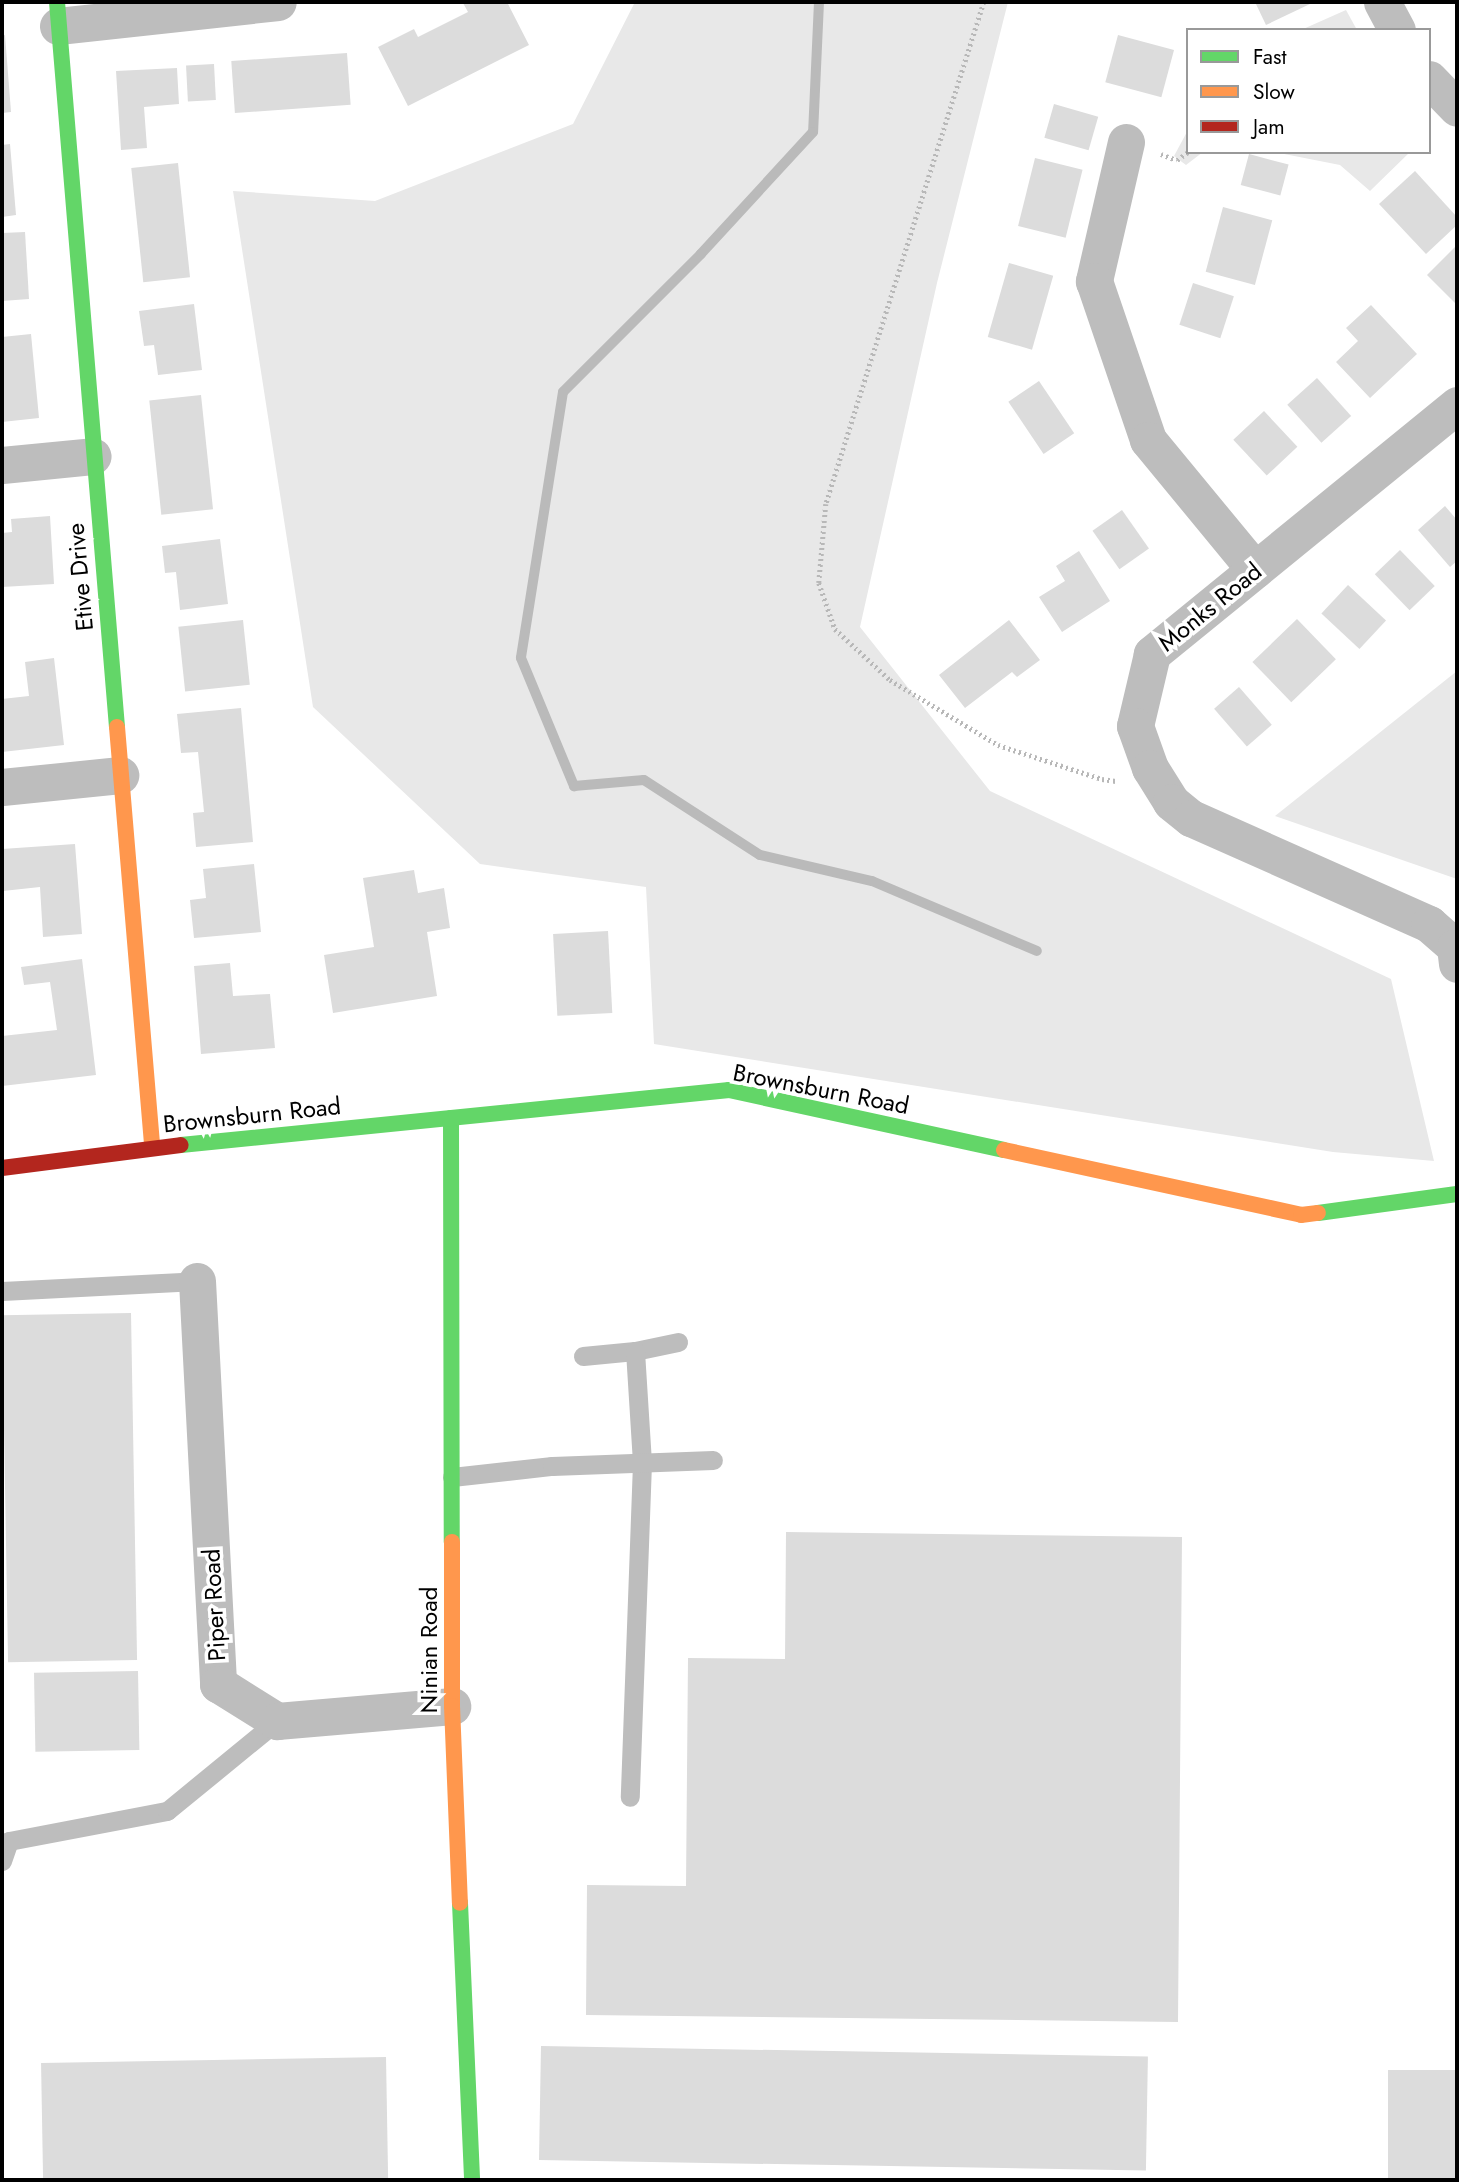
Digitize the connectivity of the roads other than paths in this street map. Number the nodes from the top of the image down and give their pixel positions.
1 (278, 2) edge
2 (1382, 2) edge
3 (57, 14) edge
4 (1396, 28) edge
5 (1431, 81) edge
6 (1457, 108) edge
7 (1126, 142) dead end
8 (1457, 405) edge
9 (93, 456) junction
10 (2, 465) edge
11 (1255, 570) junction
12 (120, 775) junction
13 (2, 787) edge
14 (1457, 964) edge
15 (451, 1118) junction
16 (152, 1148) junction
17 (2, 1168) edge
18 (1457, 1194) edge
19 (197, 1280) joint
20 (2, 1291) edge
21 (678, 1342) dead end
22 (635, 1351) junction
23 (583, 1356) dead end
24 (713, 1460) dead end
25 (642, 1463) junction
26 (452, 1477) junction
27 (452, 1706) junction
28 (277, 1721) junction
29 (630, 1797) dead end
30 (2, 1861) edge
31 (472, 2180) edge

1 - 3 street
2 - 4 street
3 - 9 street, Etive Drive
5 - 6 street
7 - 11 street
8 - 11 street, Monks Road
9 - 10 street
9 - 12 street, Etive Drive
11 - 14 street, Monks Road
12 - 13 street
12 - 16 street, Etive Drive
15 - 16 street, Brownsburn Road
15 - 18 street, Brownsburn Road
15 - 26 street, Ninian Road
16 - 17 street, Brownsburn Road
19 - 20 lane
19 - 28 street, Piper Road
21 - 22 lane
22 - 23 lane
22 - 25 lane
24 - 25 lane
25 - 26 lane
25 - 29 lane
26 - 27 street, Ninian Road
27 - 28 street
27 - 31 street, Ninian Road
28 - 30 lane

